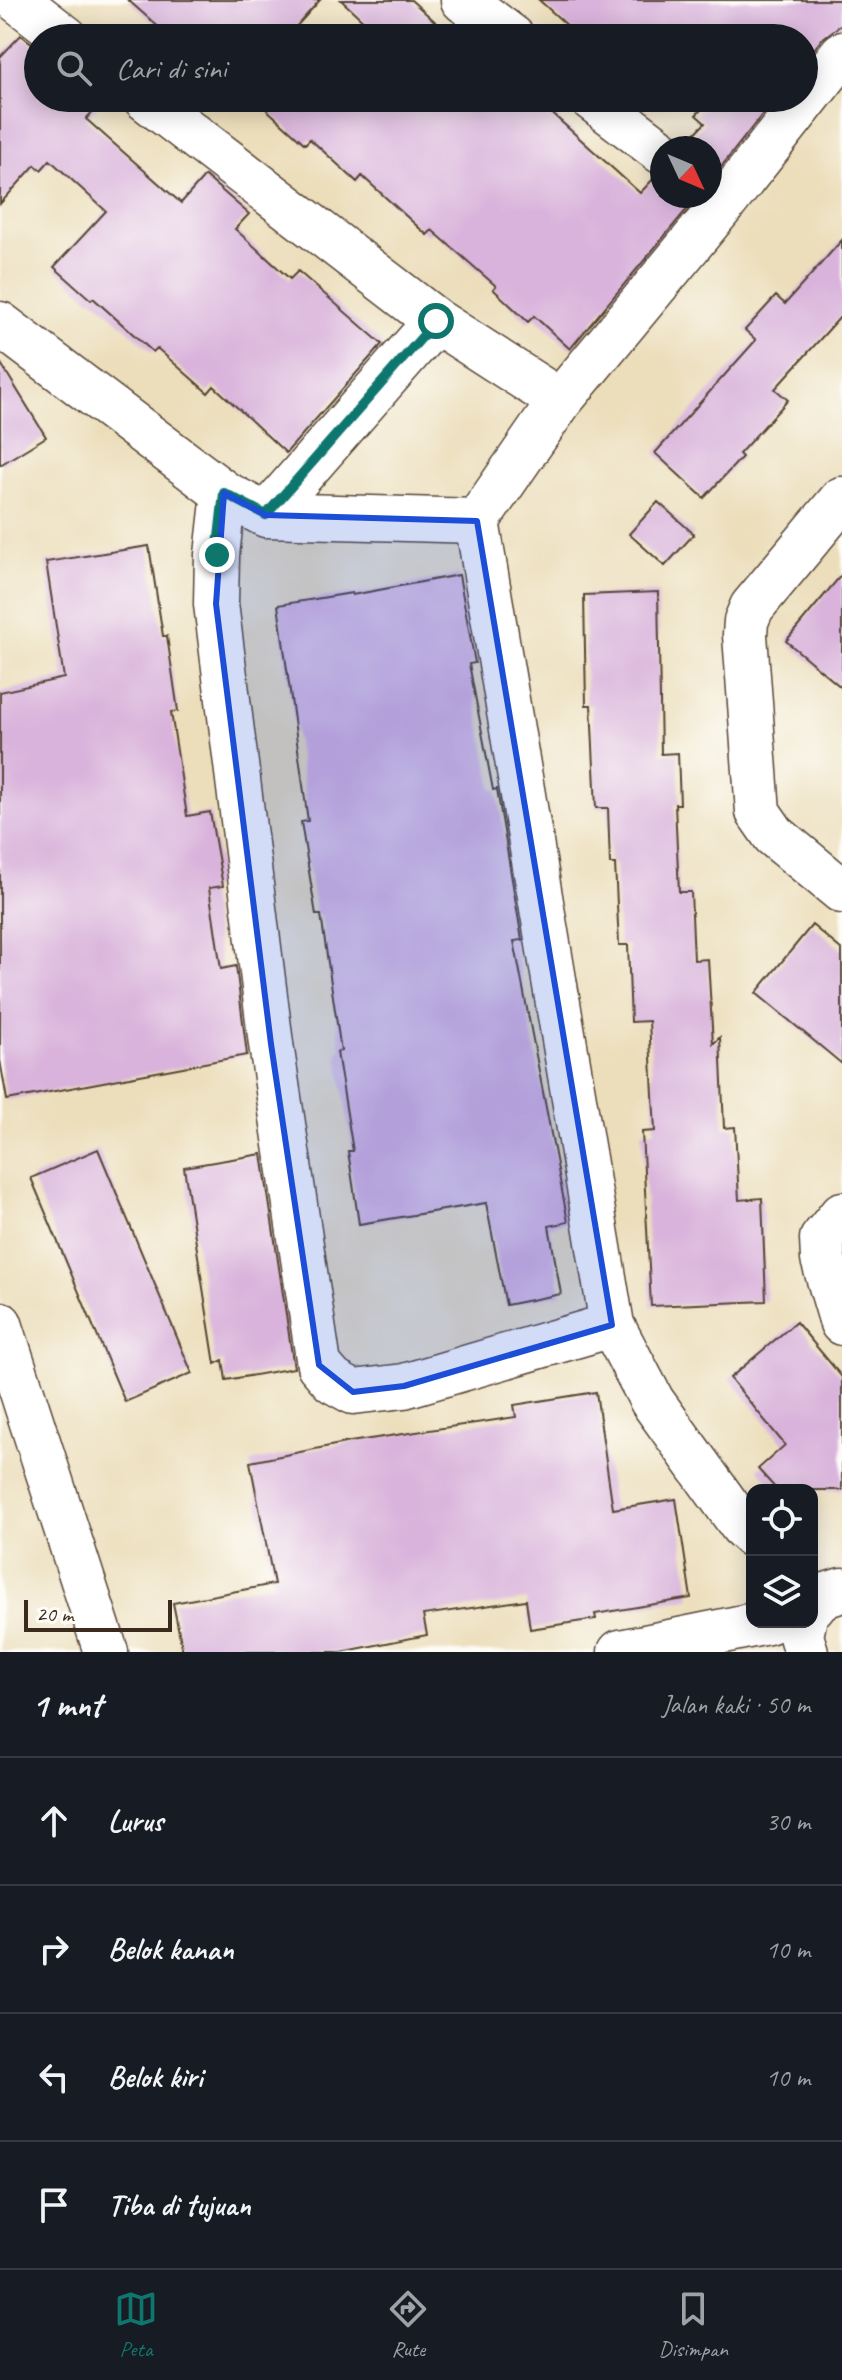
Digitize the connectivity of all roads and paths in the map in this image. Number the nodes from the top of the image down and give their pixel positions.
1 (17, 0) edge
2 (463, 0) edge
3 (48, 24) edge
4 (495, 24) edge
5 (842, 54) edge
6 (818, 81) edge
7 (163, 112) edge
8 (609, 112) edge
9 (791, 112) edge
10 (650, 143) edge
11 (722, 190) edge
12 (708, 208) edge
13 (436, 321) junction
14 (0, 324) edge
15 (560, 401) junction
16 (224, 493) junction
17 (839, 507) edge
18 (266, 515) junction
19 (477, 521) junction
20 (842, 891) edge
21 (842, 1214) edge
22 (842, 1323) edge
23 (0, 1324) edge
24 (612, 1325) junction
25 (746, 1530) edge
26 (746, 1626) edge
27 (805, 1628) edge
28 (106, 1652) edge
29 (620, 1652) edge
30 (806, 1652) edge

1 - 3 street
2 - 4 street
5 - 6 street
7 - 13 street
8 - 10 street
9 - 11 street
12 - 15 street
13 - 15 street
13 - 18 street
14 - 16 street
15 - 19 street
16 - 18 street
16 - 24 street
17 - 20 street
18 - 19 street
19 - 24 street
21 - 22 street
23 - 28 street
24 - 25 street
26 - 29 street
27 - 30 street

